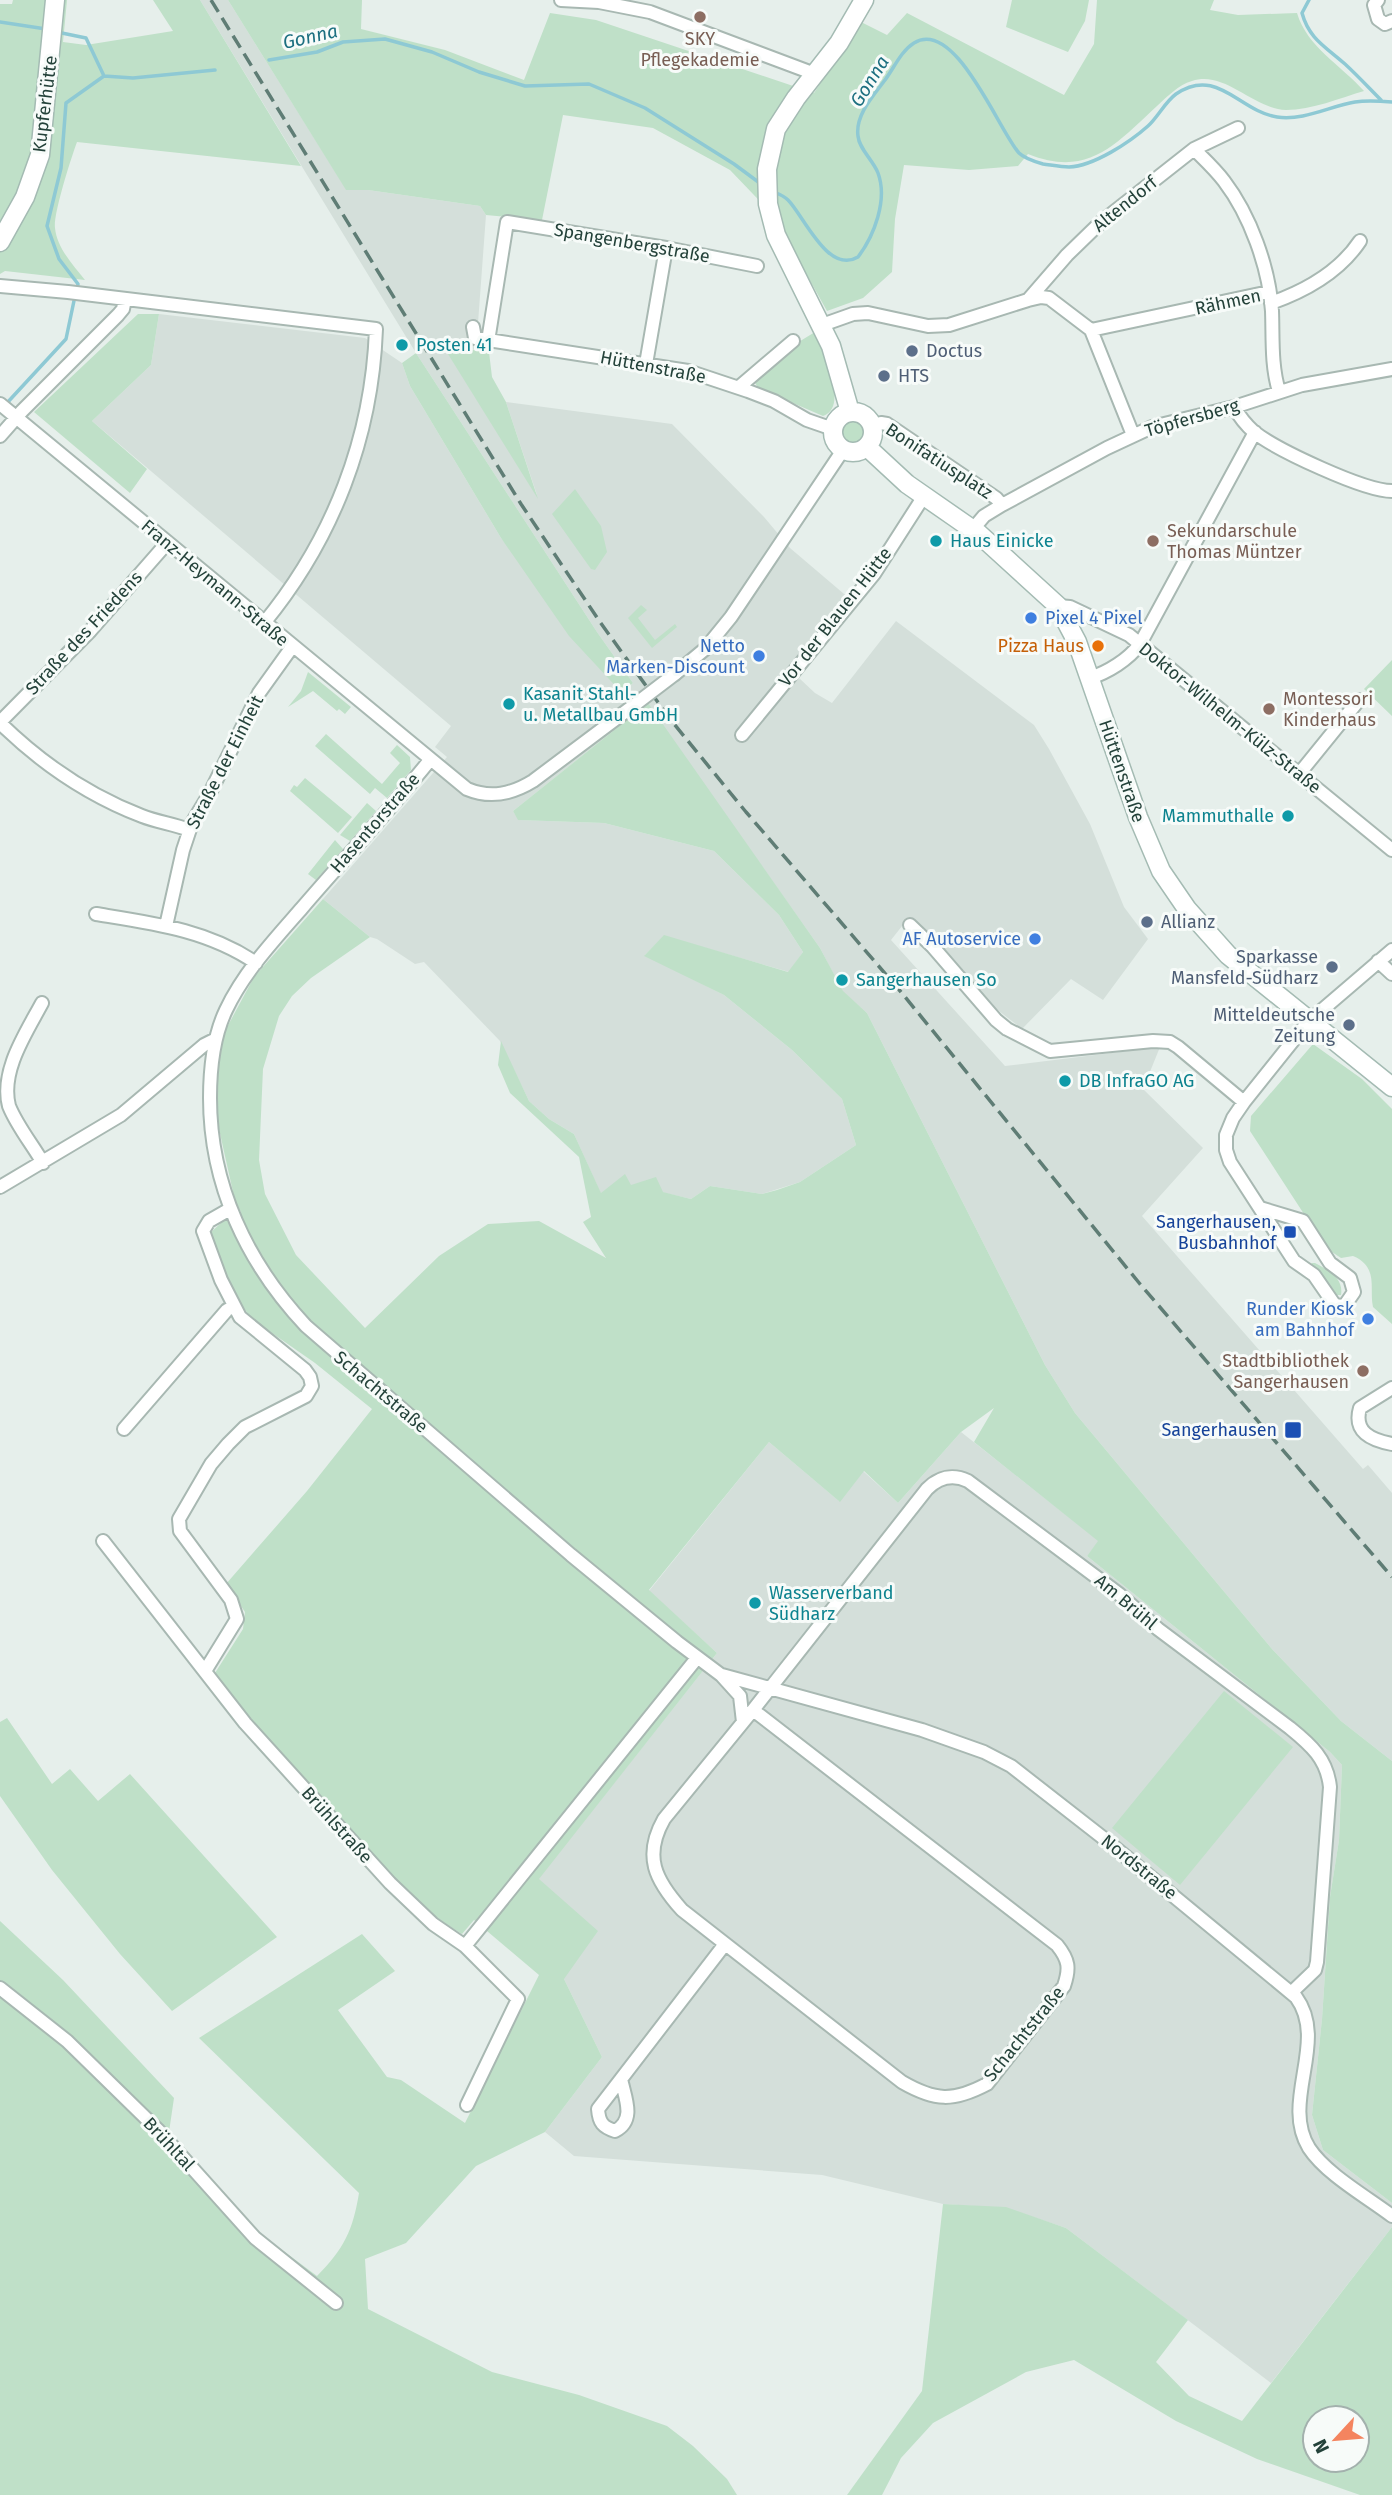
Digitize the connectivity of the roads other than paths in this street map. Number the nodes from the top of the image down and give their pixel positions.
1 (561, 0) edge
2 (864, 0) edge
3 (1378, 0) edge
4 (55, 8) edge
5 (1392, 21) edge
6 (815, 74) junction
7 (1238, 128) dead end
8 (1194, 149) junction
9 (1360, 241) dead end
10 (0, 242) edge
11 (666, 248) junction
12 (757, 266) dead end
13 (0, 286) edge
14 (1270, 298) junction
15 (125, 299) junction
16 (1028, 300) junction
17 (822, 325) junction
18 (473, 327) dead end
19 (1091, 330) junction
20 (488, 341) junction
21 (793, 341) dead end
22 (646, 364) junction
23 (1392, 369) edge
24 (738, 387) junction
25 (1279, 391) junction
26 (1234, 407) junction
27 (6, 410) edge
28 (850, 412) junction
29 (872, 426) junction
30 (833, 429) junction
31 (1255, 432) junction
32 (1133, 435) junction
33 (0, 436) edge
34 (867, 447) junction
35 (843, 450) junction
36 (1392, 491) edge
37 (924, 496) junction
38 (1002, 505) junction
39 (973, 529) junction
40 (167, 543) junction
41 (1058, 606) junction
42 (264, 623) junction
43 (1140, 644) junction
44 (292, 647) junction
45 (1090, 678) junction
46 (1359, 700) dead end
47 (0, 723) edge
48 (742, 735) dead end
49 (430, 760) junction
50 (1299, 775) junction
51 (189, 830) junction
52 (1392, 850) edge
53 (96, 914) dead end
54 (911, 925) dead end
55 (166, 926) junction
56 (1392, 950) edge
57 (1378, 961) junction
58 (256, 963) junction
59 (1392, 974) edge
60 (42, 1003) dead end
61 (1308, 1022) junction
62 (216, 1039) junction
63 (1392, 1087) edge
64 (3, 1092) edge
65 (1244, 1102) junction
66 (43, 1163) junction
67 (0, 1187) edge
68 (1260, 1208) junction
69 (230, 1209) junction
70 (233, 1307) junction
71 (1392, 1388) edge
72 (124, 1429) dead end
73 (1392, 1444) edge
74 (103, 1541) dead end
75 (697, 1658) junction
76 (205, 1671) junction
77 (720, 1675) junction
78 (771, 1687) junction
79 (753, 1710) junction
80 (743, 1722) junction
81 (725, 1944) junction
82 (465, 1945) junction
83 (0, 1988) edge
84 (1292, 1992) junction
85 (621, 2079) dead end
86 (467, 2105) dead end
87 (1392, 2216) edge
88 (336, 2303) dead end

1 - 6 street
2 - 6 street
3 - 5 street
4 - 10 street, Kupferhütte
6 - 17 street
7 - 8 street, Altendorf
8 - 14 street
8 - 16 street, Altendorf
9 - 14 street
11 - 12 street, Spangenbergstraße
11 - 20 street, Spangenbergstraße
11 - 22 street
13 - 15 street
14 - 19 street, Rähmen
14 - 25 street, Rähmen
15 - 27 street
15 - 42 street
16 - 17 street
16 - 19 street
17 - 28 street
18 - 20 street
19 - 32 street
20 - 22 street, Hüttenstraße
21 - 24 street
22 - 24 street, Hüttenstraße
23 - 25 street, Töpfersberg
24 - 30 street, Hüttenstraße
25 - 26 street, Töpfersberg
26 - 31 street
26 - 32 street, Töpfersberg
27 - 33 street
27 - 40 street, Franz-Heymann-Straße
28 - 29 street
28 - 30 street
29 - 34 street
29 - 38 street, Bonifatiusplatz
30 - 35 street
31 - 36 street
31 - 43 street
32 - 38 street, Töpfersberg
34 - 35 street
34 - 37 street, Hüttenstraße
35 - 49 street, Hasentorstraße, bridge
37 - 39 street, Hüttenstraße
37 - 48 street, Vor der Blauen Hütte
38 - 39 street, Töpfersberg
39 - 41 street, Hüttenstraße
40 - 42 street, Franz-Heymann-Straße
40 - 47 street, Straße des Friedens
41 - 43 street, Doktor-Wilhelm-Külz-Straße
41 - 45 street, Hüttenstraße
42 - 44 street, Franz-Heymann-Straße
43 - 45 street
43 - 50 street, Doktor-Wilhelm-Külz-Straße
44 - 49 street, Franz-Heymann-Straße
44 - 51 street, Straße der Einheit
45 - 61 street, Hüttenstraße
46 - 50 street
47 - 51 street
49 - 58 street, Hasentorstraße
50 - 52 street, Doktor-Wilhelm-Külz-Straße
51 - 55 street, Straße der Einheit
53 - 55 street
54 - 65 street
55 - 58 street
56 - 57 street
57 - 59 street
57 - 61 street
58 - 62 street, Hasentorstraße
60 - 64 street
61 - 63 street, Hüttenstraße
61 - 65 street
62 - 66 street
62 - 69 street, Schachtstraße
64 - 66 street
65 - 68 street
66 - 67 street
68 - 68 street
69 - 70 street
69 - 75 street, Schachtstraße
70 - 72 street
70 - 76 street
71 - 73 street
74 - 76 street, Brühlstraße
75 - 77 street, Schachtstraße
75 - 82 street
76 - 82 street, Brühlstraße
77 - 78 street, Nordstraße
77 - 80 street, Schachtstraße
78 - 79 street, Schachtstraße
78 - 84 street, Nordstraße
78 - 84 street, Am Brühl
79 - 80 street, Schachtstraße
79 - 81 street, Schachtstraße
80 - 81 street, Schachtstraße
81 - 85 street
82 - 86 street, Brühlstraße
83 - 88 street, Brühltal
84 - 87 street, Nordstraße

